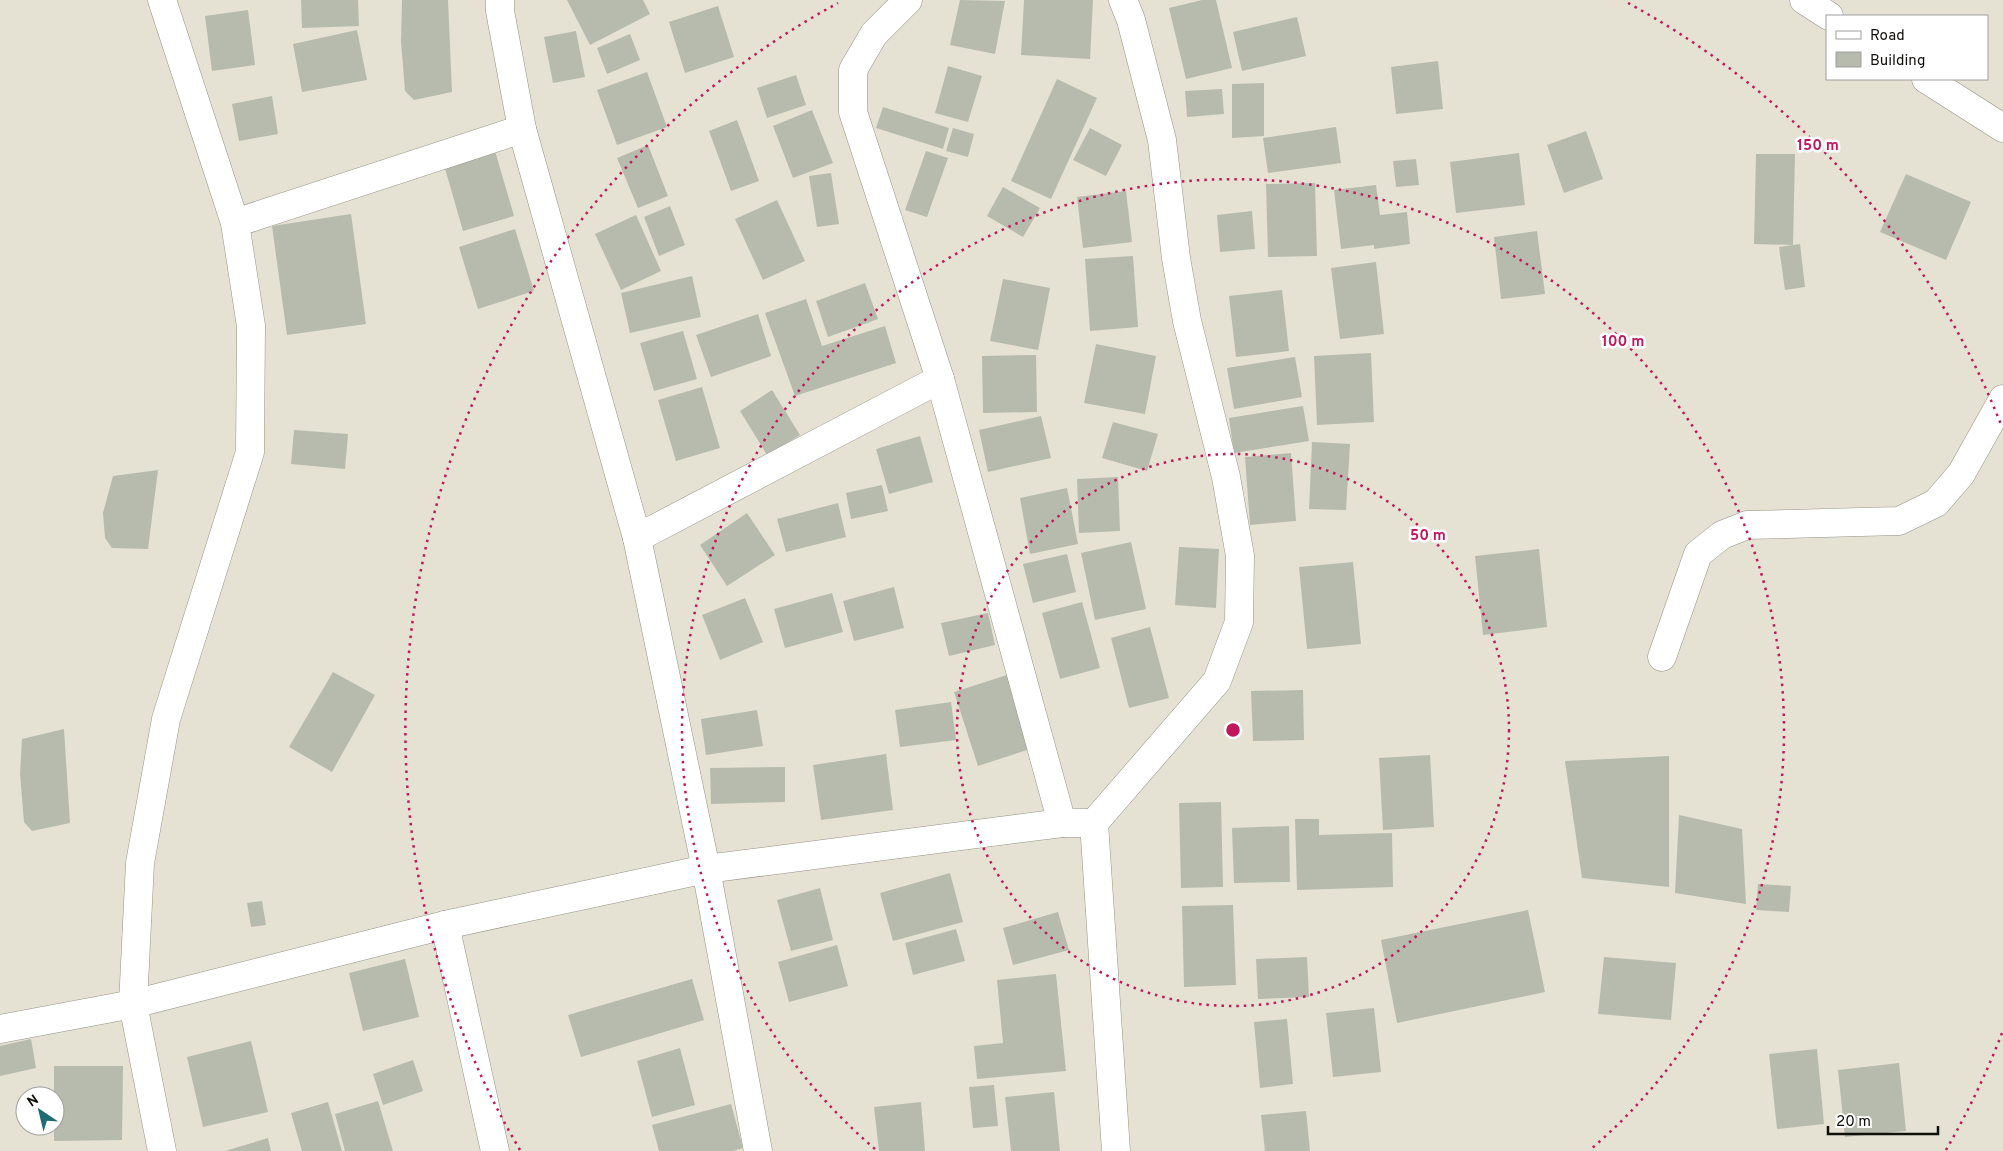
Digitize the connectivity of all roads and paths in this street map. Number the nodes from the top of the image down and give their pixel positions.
1 (162, 0) edge
2 (500, 0) edge
3 (908, 0) edge
4 (1123, 0) edge
5 (1805, 1) edge
6 (1827, 15) edge
7 (1928, 80) edge
8 (522, 128) junction
9 (2003, 128) edge
10 (235, 223) junction
11 (940, 379) junction
12 (2003, 399) edge
13 (637, 538) junction
14 (1662, 658) dead end
15 (1062, 823) junction
16 (1094, 823) junction
17 (706, 869) junction
18 (445, 925) junction
19 (133, 1004) junction
20 (0, 1029) edge
21 (162, 1151) edge
22 (495, 1151) edge
23 (758, 1151) edge
24 (1116, 1151) edge

1 - 10 street
2 - 8 street
3 - 11 street
4 - 16 street
5 - 6 street
7 - 9 street
8 - 10 street
8 - 13 street
10 - 19 street
11 - 13 street
11 - 15 street
12 - 14 street
13 - 17 street
15 - 16 street
15 - 17 street
16 - 24 street
17 - 18 street
17 - 23 street
18 - 19 street
18 - 22 street
19 - 20 street
19 - 21 street

